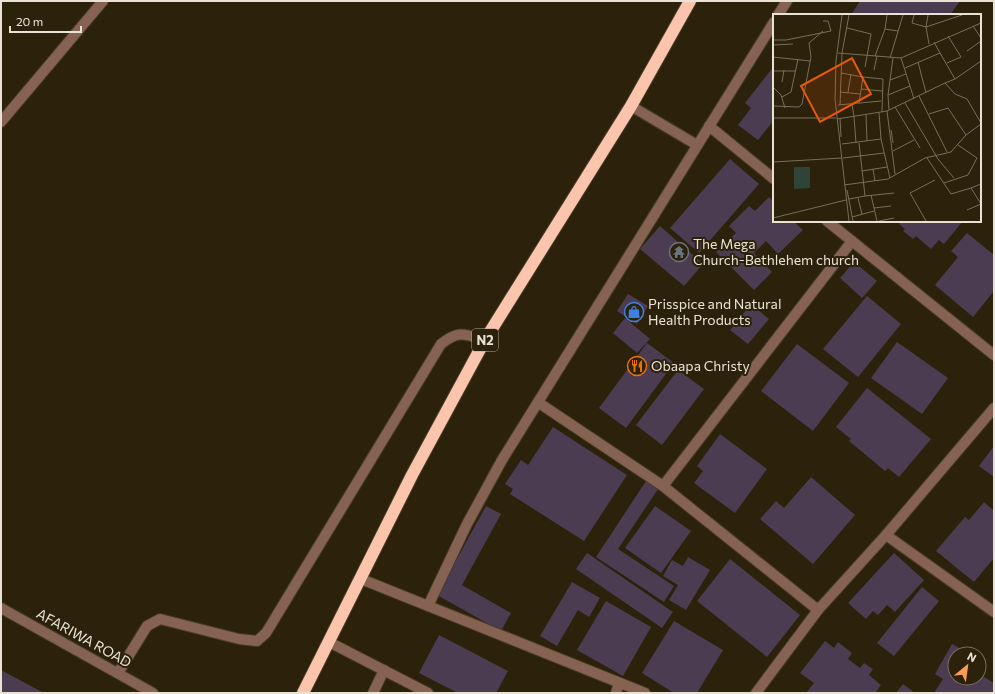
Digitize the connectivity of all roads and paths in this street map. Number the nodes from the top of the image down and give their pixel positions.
1 (103, 1) edge
2 (690, 1) edge
3 (787, 1) edge
4 (779, 14) edge
5 (773, 24) edge
6 (631, 106) junction
7 (1, 122) edge
8 (709, 126) junction
9 (697, 145) junction
10 (773, 177) edge
11 (828, 222) edge
12 (852, 241) junction
13 (485, 340) junction
14 (994, 355) edge
15 (539, 402) junction
16 (994, 408) edge
17 (663, 486) junction
18 (886, 535) junction
19 (361, 578) junction
20 (428, 606) junction
21 (1, 608) edge
22 (818, 610) junction
23 (994, 612) edge
24 (329, 642) junction
25 (384, 670) junction
26 (118, 673) junction
27 (617, 688) edge
28 (149, 692) edge
29 (303, 693) edge
30 (373, 693) edge
31 (428, 693) edge
32 (645, 693) edge
33 (756, 693) edge

1 - 7 street
2 - 6 highway, N2
3 - 4 street
5 - 8 street
6 - 9 street
6 - 13 highway, N2
8 - 9 street
8 - 10 street
9 - 15 street
11 - 12 street
12 - 14 street
12 - 17 street
13 - 19 highway, N2
13 - 26 street
15 - 17 street
15 - 20 street
16 - 18 street
17 - 22 street
18 - 22 street
18 - 23 street
19 - 20 street
19 - 24 highway, N2
20 - 27 street
21 - 26 street, AFARIWA ROAD
22 - 33 street
24 - 25 street
24 - 29 highway, N2
25 - 30 street
25 - 31 street
26 - 28 street, AFARIWA ROAD
27 - 32 street

